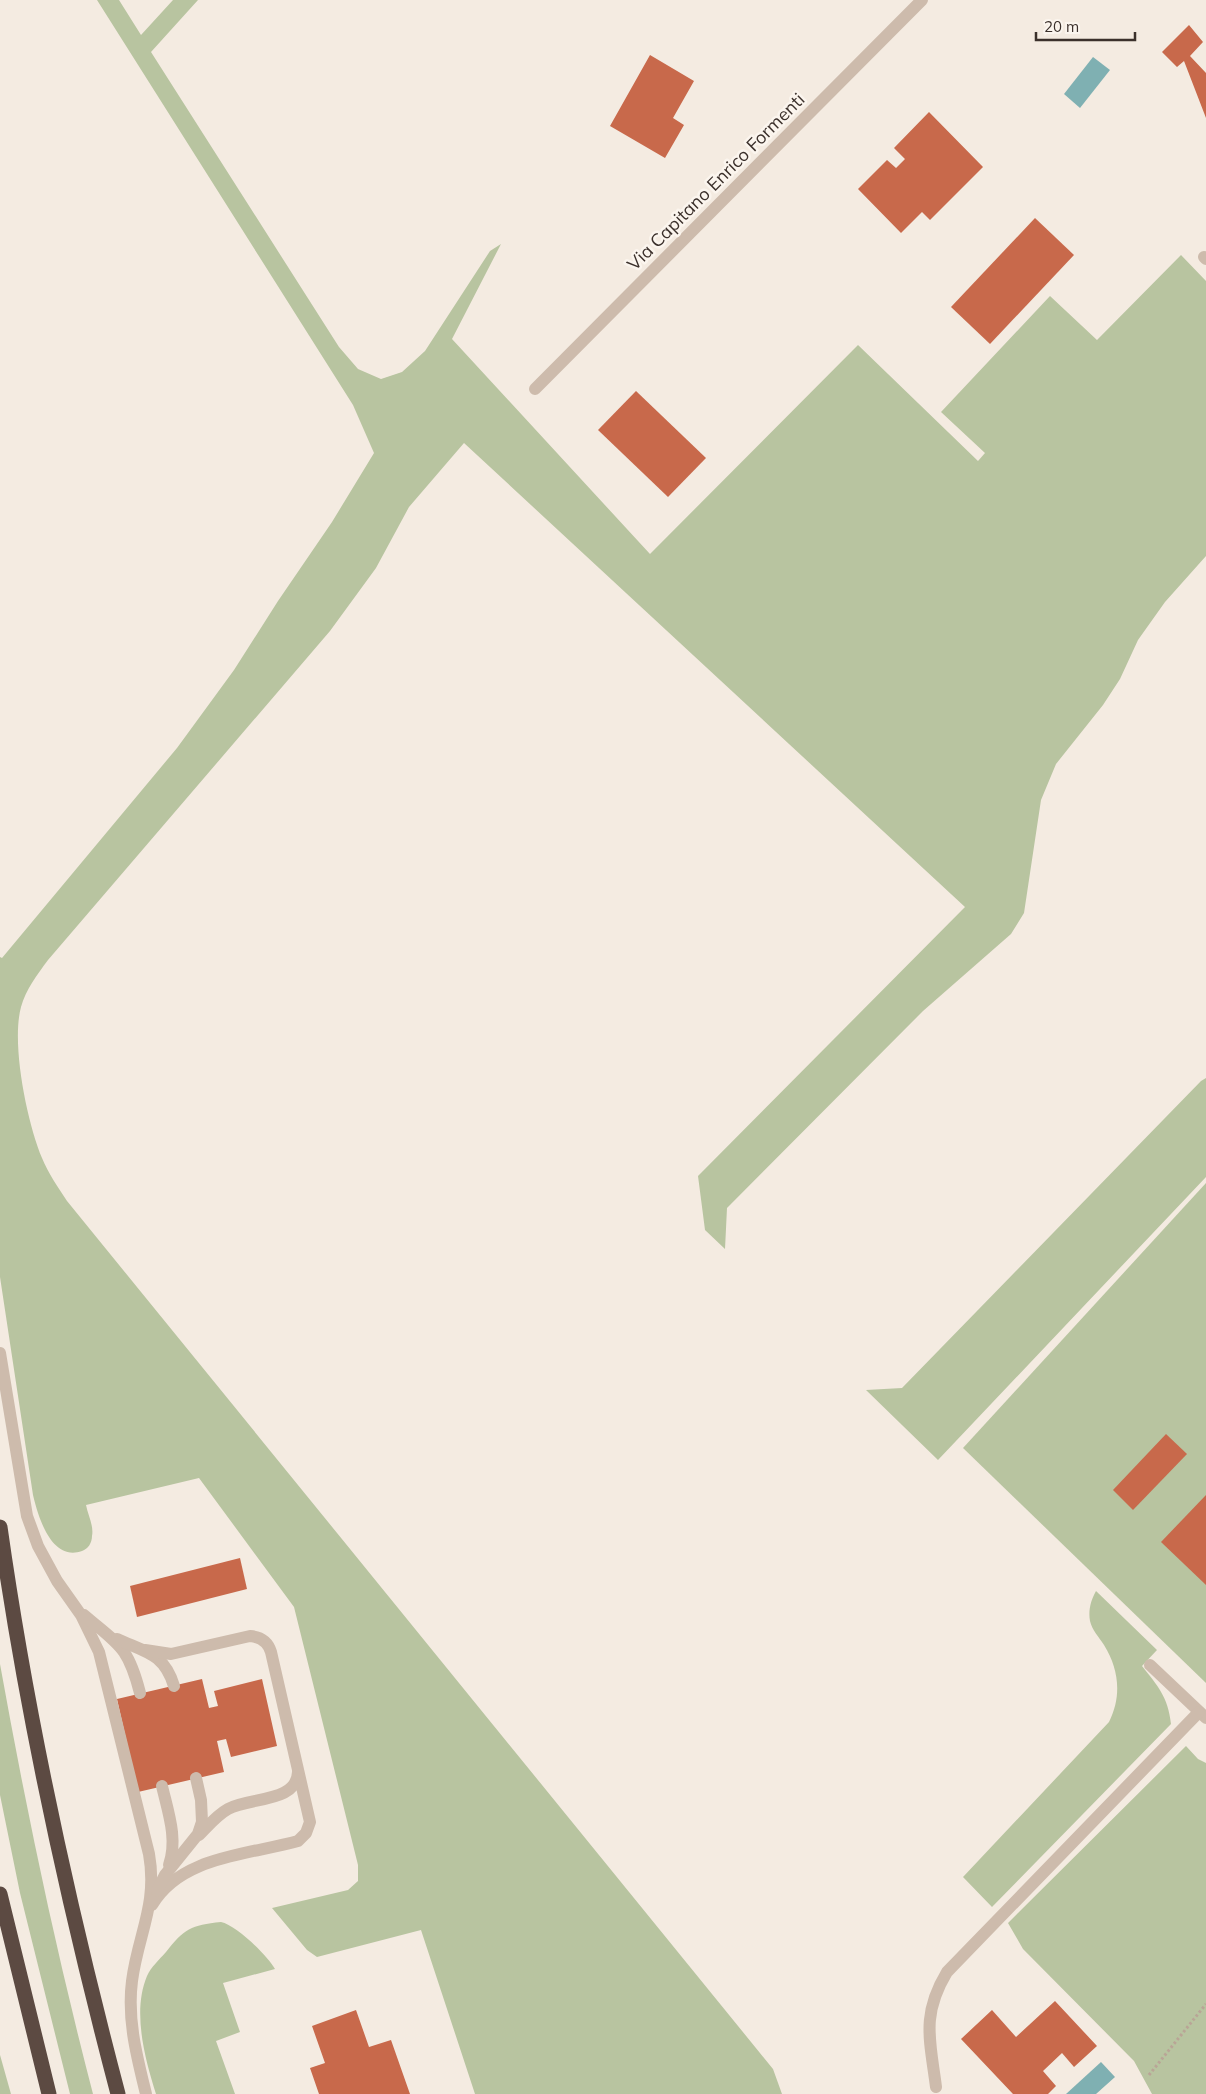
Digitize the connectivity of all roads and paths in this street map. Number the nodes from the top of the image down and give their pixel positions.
1 (922, 0) edge
2 (535, 389) dead end
3 (0, 1353) edge
4 (0, 1527) edge
5 (68, 1596) junction
6 (108, 1634) junction
7 (145, 1650) junction
8 (1150, 1665) dead end
9 (174, 1686) dead end
10 (140, 1693) dead end
11 (1202, 1715) edge
12 (298, 1768) junction
13 (196, 1778) dead end
14 (162, 1786) dead end
15 (190, 1844) junction
16 (165, 1874) junction
17 (0, 1894) edge
18 (148, 1915) junction
19 (1206, 2004) edge
20 (1149, 2075) dead end
21 (936, 2086) dead end
22 (49, 2094) edge
23 (118, 2094) edge
24 (146, 2094) edge

1 - 2 street, Via Capitano Enrico Formenti
3 - 5 street
4 - 23 highway
5 - 6 street
5 - 18 street
6 - 7 street
6 - 10 street
7 - 9 street
7 - 12 street
8 - 11 street
11 - 21 street
12 - 15 street
12 - 18 street
13 - 15 street
14 - 16 street
15 - 16 street
16 - 18 street
17 - 22 highway
18 - 24 street
19 - 20 path

